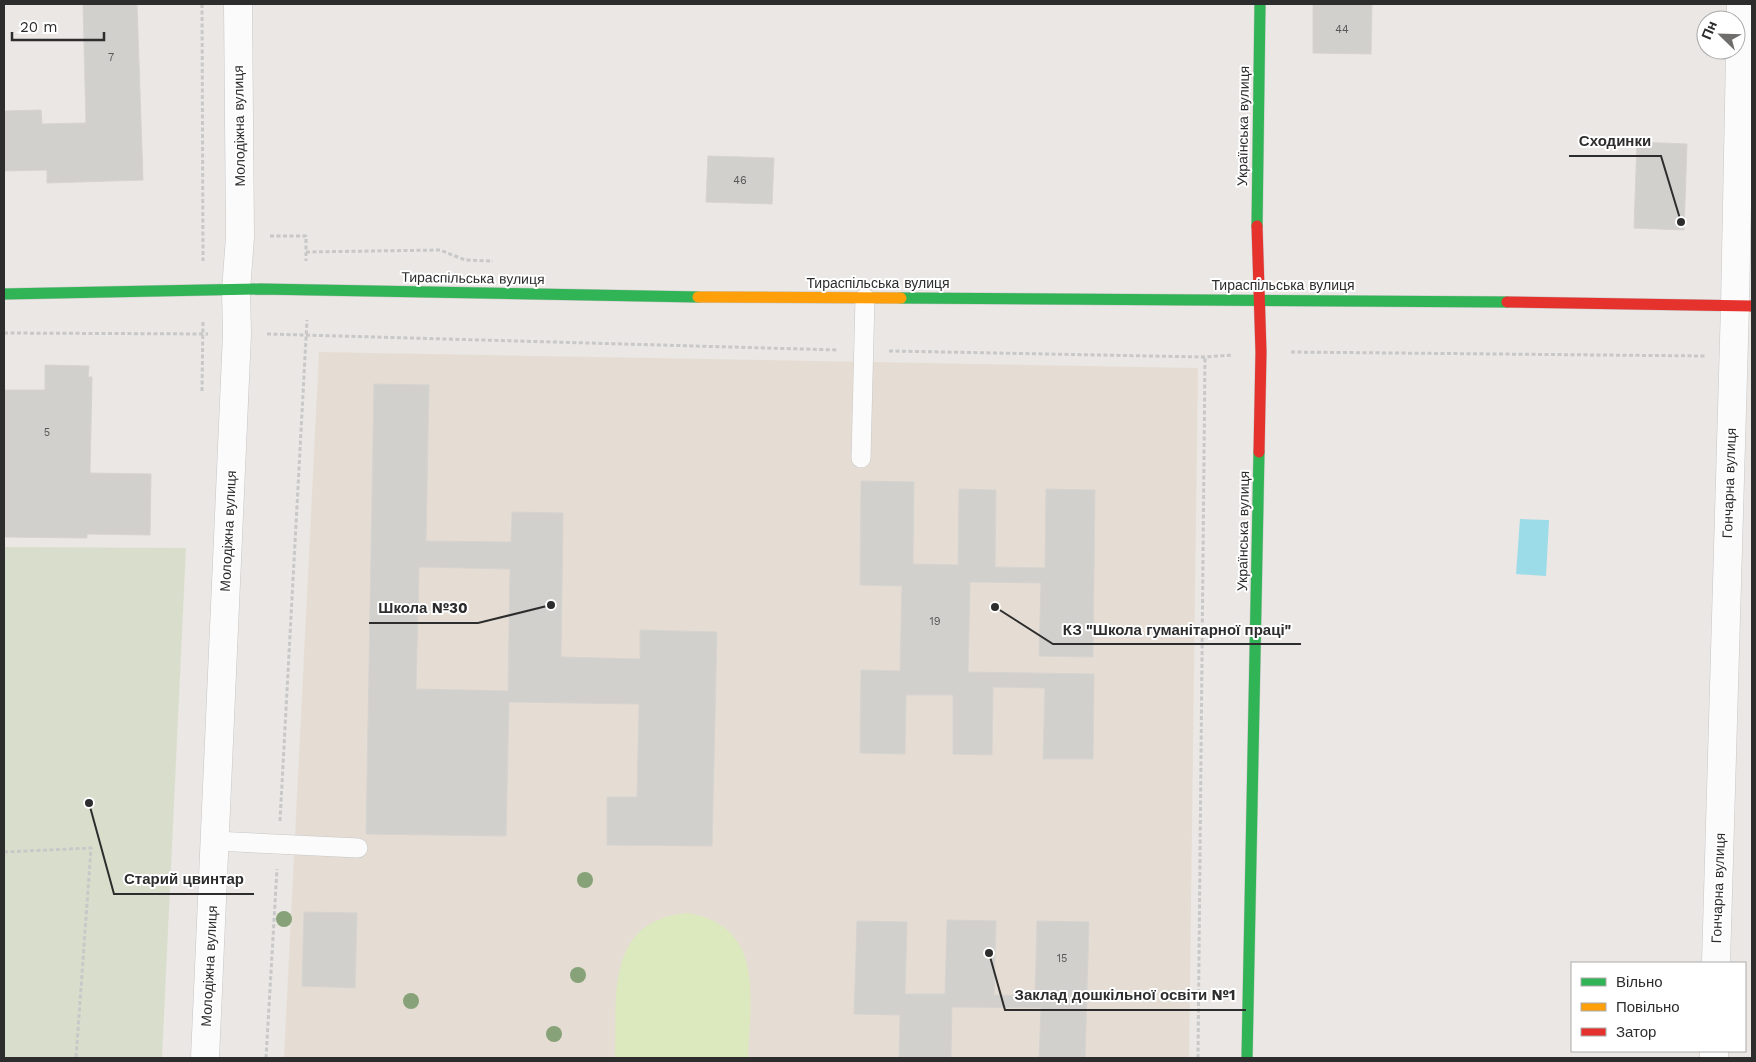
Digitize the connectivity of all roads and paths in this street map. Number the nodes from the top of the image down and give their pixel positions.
1 (202, 4) edge
2 (238, 4) edge
3 (1260, 4) edge
4 (1741, 4) edge
5 (306, 252) dead end
6 (494, 261) dead end
7 (204, 290) junction
8 (236, 290) junction
9 (4, 294) edge
10 (865, 298) junction
11 (1258, 299) junction
12 (1744, 306) edge
13 (4, 333) edge
14 (864, 350) junction
15 (1262, 352) junction
16 (1206, 357) junction
17 (1732, 357) junction
18 (861, 458) dead end
19 (215, 841) junction
20 (279, 844) junction
21 (358, 848) dead end
22 (4, 852) edge
23 (1716, 962) edge
24 (76, 1058) edge
25 (205, 1058) edge
26 (266, 1058) edge
27 (1198, 1058) edge
28 (1247, 1058) edge

1 - 7 path
2 - 8 street, Молодіжна вулиця
3 - 11 street, Українська вулиця
4 - 12 street, Гончарна вулиця
5 - 6 path
7 - 8 street, Тираспільська вулиця
7 - 9 street, Тираспільська вулиця
7 - 13 path
8 - 10 street, Тираспільська вулиця
8 - 19 street, Молодіжна вулиця
10 - 11 street, Тираспільська вулиця
10 - 14 lane
11 - 12 street, Тираспільська вулиця
11 - 15 street, Українська вулиця
12 - 17 street, Гончарна вулиця
14 - 16 path
14 - 18 lane
14 - 20 path
15 - 16 path
15 - 17 path
15 - 28 street, Українська вулиця
16 - 27 path
17 - 23 street, Гончарна вулиця
19 - 20 lane
19 - 25 street, Молодіжна вулиця
20 - 21 lane
20 - 26 path
22 - 24 path

